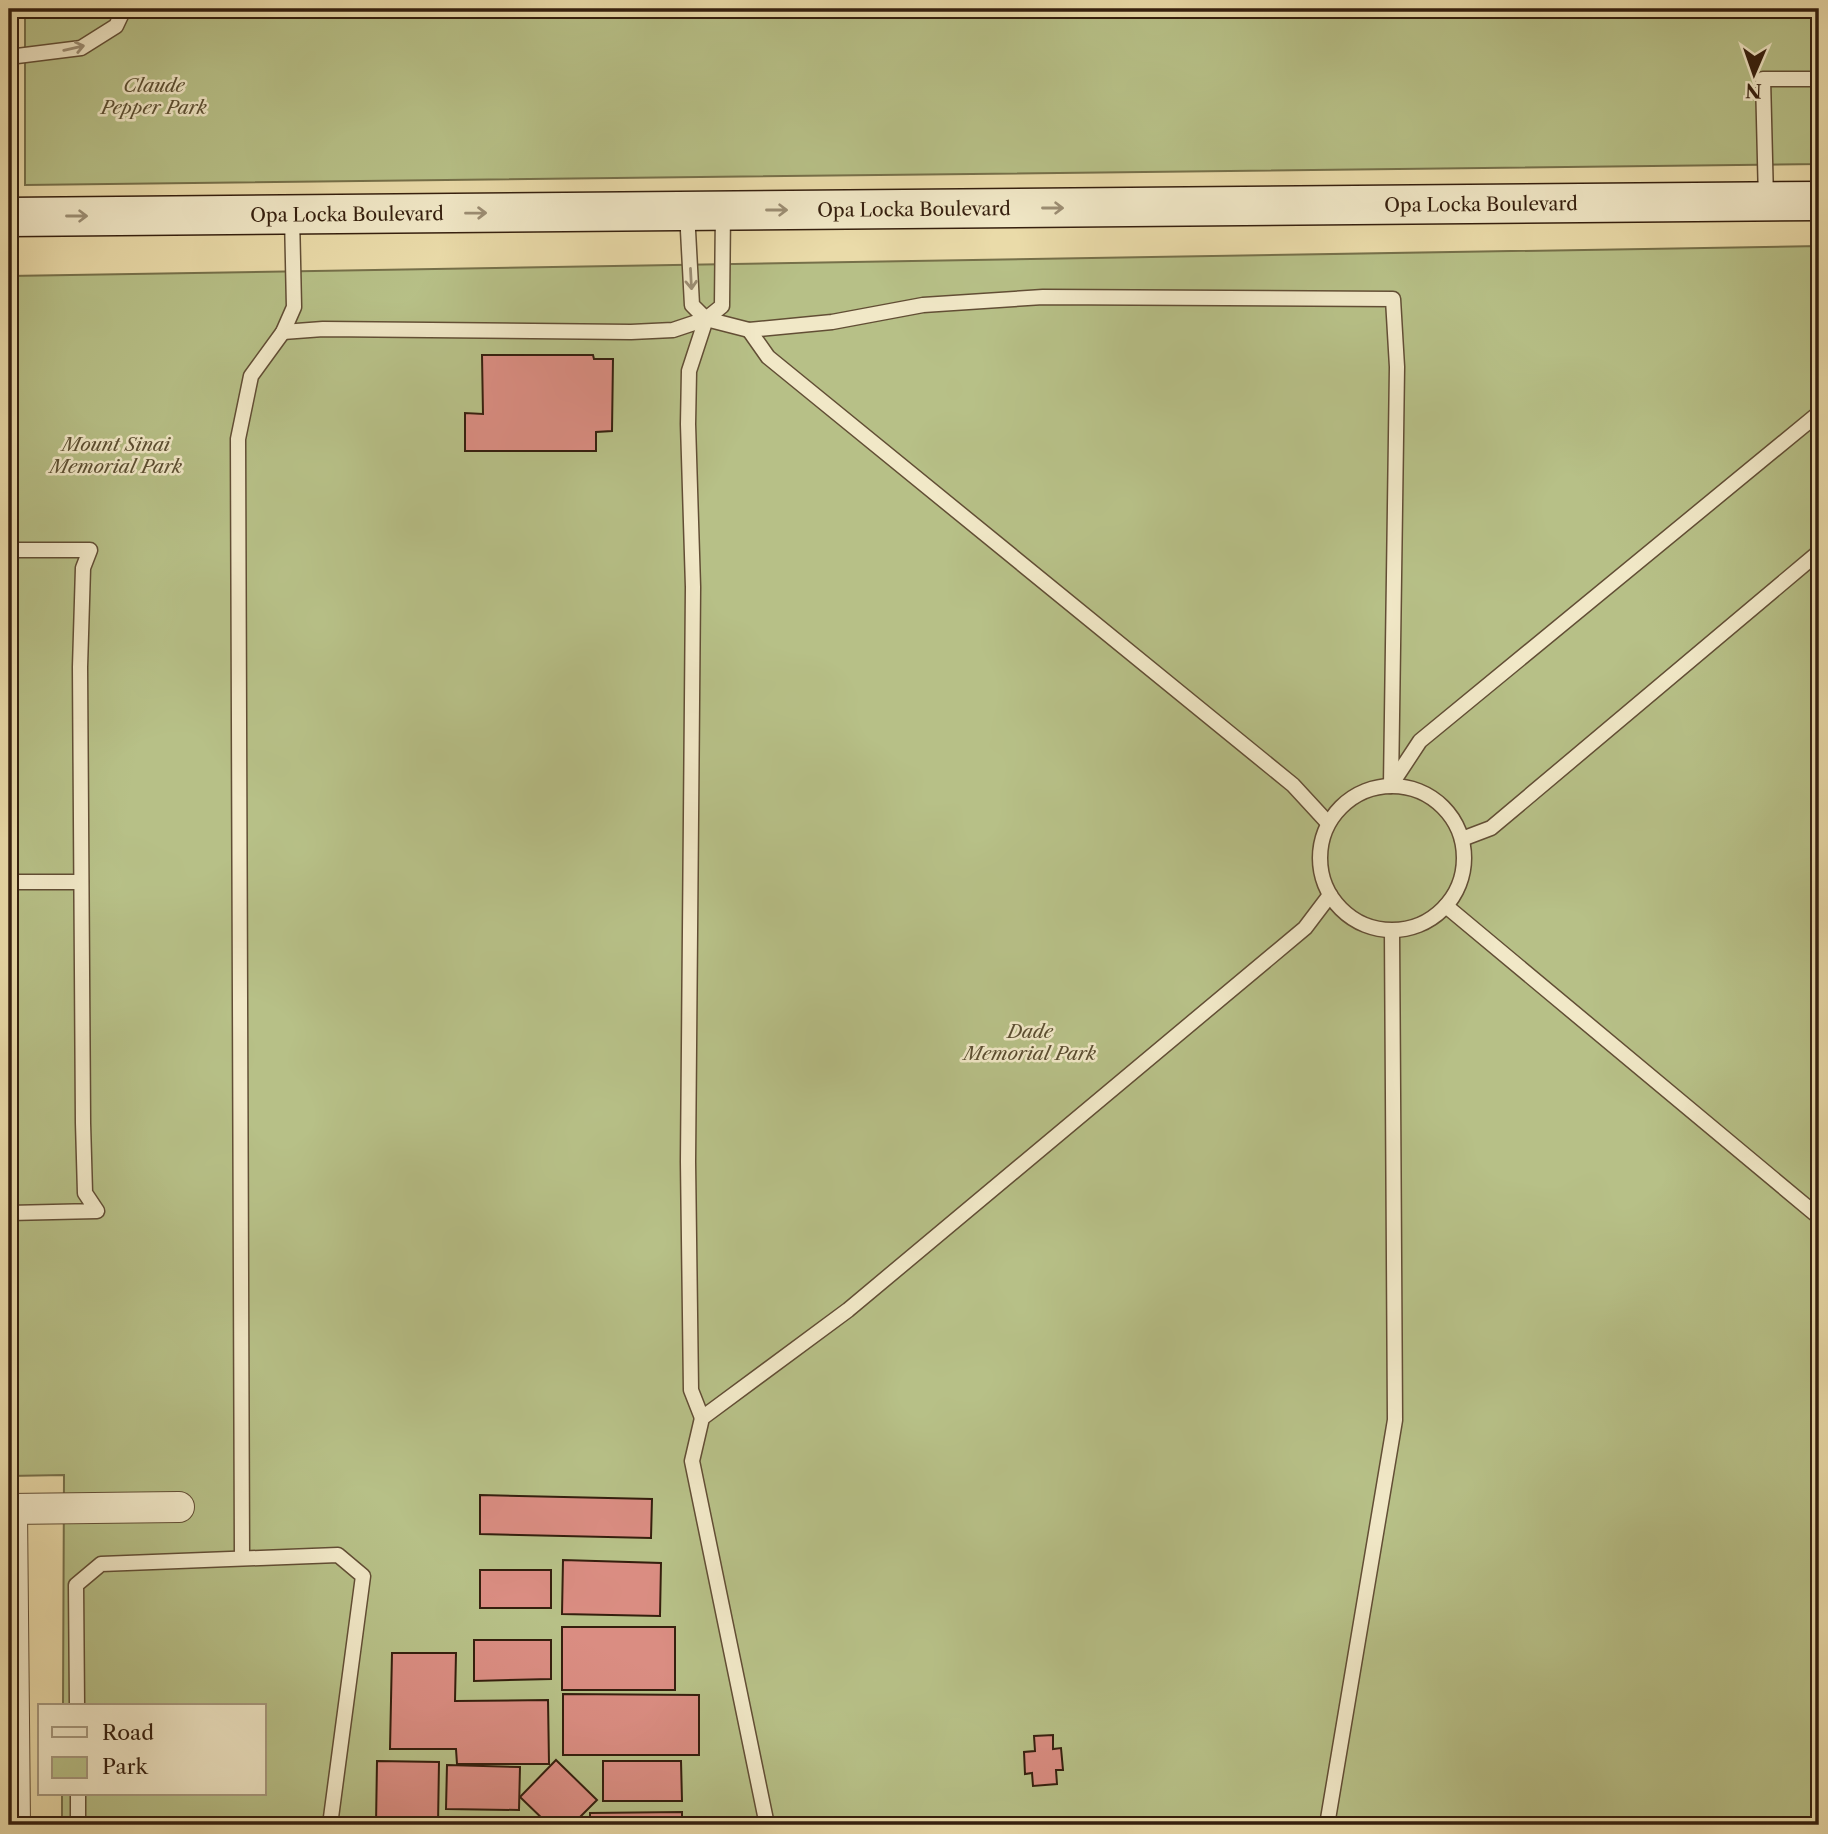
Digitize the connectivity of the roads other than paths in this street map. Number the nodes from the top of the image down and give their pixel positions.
1 (124, 9) edge
2 (9, 57) edge
3 (1819, 79) edge
4 (1766, 201) junction
5 (1819, 201) edge
6 (705, 211) junction
7 (292, 215) junction
8 (9, 217) edge
9 (706, 319) junction
10 (749, 330) junction
11 (283, 332) junction
12 (1819, 413) edge
13 (9, 550) edge
14 (1819, 552) edge
15 (1391, 786) junction
16 (1328, 823) junction
17 (1462, 839) junction
18 (81, 881) junction
19 (9, 882) edge
20 (1329, 895) junction
21 (1446, 906) junction
22 (1392, 931) junction
23 (9, 1213) edge
24 (1819, 1217) edge
25 (702, 1418) junction
26 (178, 1507) dead end
27 (10, 1509) edge
28 (242, 1558) junction
29 (77, 1704) edge
30 (78, 1796) edge
31 (15, 1825) edge
32 (78, 1825) edge
33 (330, 1825) edge
34 (766, 1825) edge
35 (1327, 1825) edge

2 -> 1 lane
3 - 4 lane
4 - 5 main road, Opa Locka Boulevard
6 -> 4 main road, Opa Locka Boulevard
7 -> 6 main road, Opa Locka Boulevard
6 -> 9 lane
6 - 9 lane
8 -> 7 main road, Opa Locka Boulevard
7 - 11 lane
9 - 10 lane
9 - 11 lane
9 - 25 lane
10 - 15 lane
10 - 16 lane
11 - 28 lane
12 - 15 lane
13 - 18 lane
14 - 17 lane
15 - 16 lane
15 - 17 lane
16 - 20 lane
17 - 21 lane
18 - 19 lane
18 - 23 lane
20 - 22 lane
20 - 25 lane
21 - 22 lane
21 - 24 lane
22 - 35 lane
25 - 34 lane
26 - 27 street
27 - 31 street
28 - 29 lane
28 - 33 lane
30 - 32 lane

